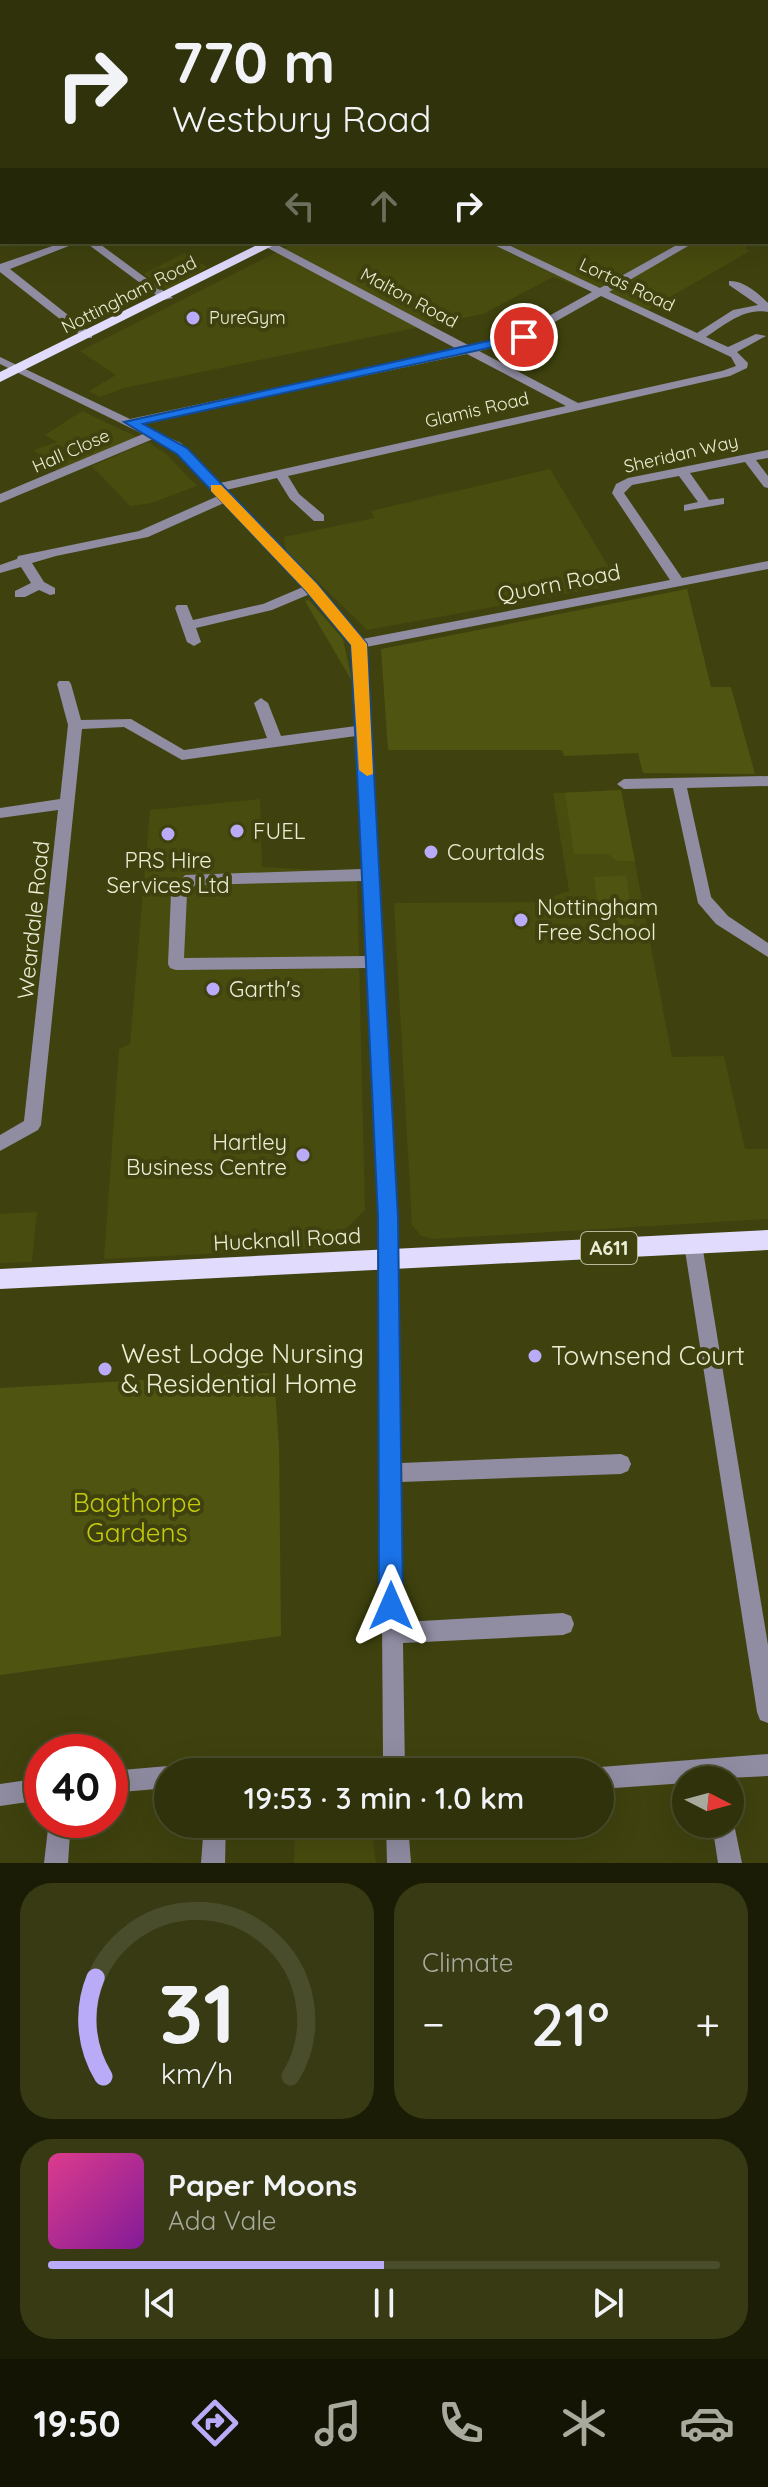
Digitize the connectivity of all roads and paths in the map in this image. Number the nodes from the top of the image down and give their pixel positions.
1 (68, 244) edge
2 (93, 244) edge
3 (268, 244) edge
4 (272, 244) edge
5 (497, 244) edge
6 (686, 244) edge
7 (1, 268) edge
8 (733, 283) dead end
9 (600, 292) junction
10 (167, 298) junction
11 (766, 308) edge
12 (88, 336) junction
13 (760, 336) dead end
14 (697, 338) junction
15 (470, 350) junction
16 (728, 352) junction
17 (0, 360) edge
18 (742, 363) joint
19 (19, 370) junction
20 (0, 378) edge
21 (574, 406) junction
22 (131, 422) junction
23 (154, 434) junction
24 (768, 454) edge
25 (748, 458) junction
26 (682, 471) junction
27 (281, 474) junction
28 (768, 484) edge
29 (221, 493) junction
30 (0, 499) edge
31 (688, 508) dead end
32 (319, 518) dead end
33 (23, 559) junction
34 (768, 565) edge
35 (0, 569) edge
36 (678, 582) junction
37 (312, 588) junction
38 (20, 594) dead end
39 (182, 608) dead end
40 (188, 625) junction
41 (194, 642) dead end
42 (359, 644) junction
43 (64, 684) dead end
44 (261, 703) dead end
45 (75, 725) junction
46 (364, 730) junction
47 (276, 743) junction
48 (768, 781) edge
49 (679, 783) junction
50 (624, 784) dead end
51 (68, 803) junction
52 (0, 813) edge
53 (371, 875) junction
54 (768, 951) edge
55 (376, 962) junction
56 (0, 1144) edge
57 (768, 1240) edge
58 (693, 1244) junction
59 (388, 1260) junction
60 (0, 1279) edge
61 (621, 1464) dead end
62 (390, 1473) junction
63 (563, 1624) dead end
64 (391, 1633) junction
65 (768, 1712) edge
66 (394, 1758) edge
67 (768, 1765) edge
68 (744, 1769) edge
69 (672, 1776) edge
70 (154, 1778) edge
71 (614, 1778) edge
72 (128, 1780) edge
73 (24, 1792) edge
74 (0, 1795) edge
75 (58, 1838) edge
76 (214, 1838) edge
77 (398, 1838) edge
78 (726, 1838) edge
79 (56, 1863) edge
80 (213, 1863) edge
81 (399, 1863) edge
82 (730, 1863) edge

1 - 7 street
2 - 10 street
3 - 10 main road, Nottingham Road
4 - 15 street, Malton Road
5 - 9 street, Lortas Road
6 - 9 street
7 - 12 street
8 - 11 street
9 - 14 street, Lortas Road
9 - 15 street
10 - 12 main road, Nottingham Road
11 - 14 street
12 - 19 main road, Nottingham Road
13 - 16 street
14 - 16 street, Lortas Road
15 - 21 street, Malton Road
15 - 22 street
16 - 18 street, Lortas Road
17 - 19 street
18 - 21 street, Glamis Road
19 - 20 main road, Nottingham Road
19 - 22 street
21 - 27 street, Glamis Road
22 - 23 street
23 - 29 street
23 - 30 street, Hall Close
24 - 25 street, Sheridan Way
25 - 26 street, Sheridan Way
25 - 28 street
26 - 31 street
26 - 36 street, Sheridan Way
27 - 29 street, Glamis Road
27 - 32 street
29 - 33 street, Glamis Road
29 - 37 street
33 - 35 street, Glamis Road
33 - 38 street
34 - 36 street, Quorn Road
36 - 42 street, Quorn Road
37 - 40 street
37 - 42 street
39 - 40 street
40 - 41 street
42 - 46 street
43 - 45 street, Weardale Road
44 - 47 street
45 - 47 street
45 - 51 street, Weardale Road
46 - 47 street
46 - 53 street
48 - 49 street
49 - 50 street
49 - 54 street
51 - 52 street
51 - 56 street, Weardale Road
53 - 55 street
53 - 55 street
55 - 59 street
57 - 58 main road, Hucknall Road / A611
58 - 59 main road, Hucknall Road / A611
58 - 65 street
59 - 60 main road, Hucknall Road / A611
59 - 62 street
61 - 62 street
62 - 64 street
63 - 64 street
64 - 66 street
67 - 68 street
69 - 71 street
70 - 72 street
73 - 74 street
75 - 79 street
76 - 80 street
77 - 81 street
78 - 82 street

